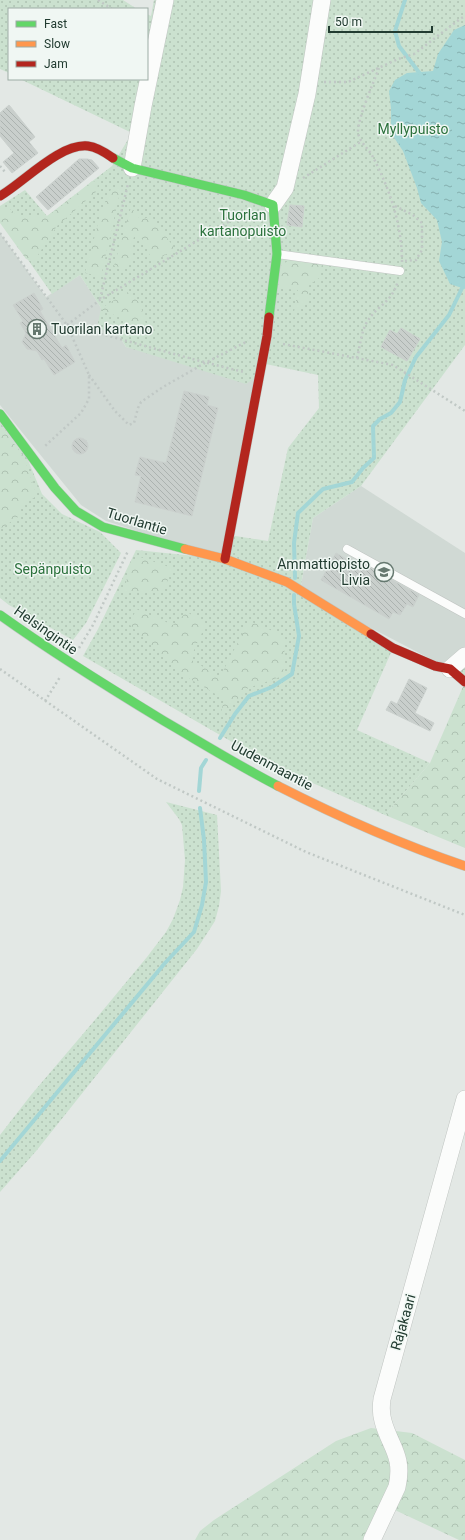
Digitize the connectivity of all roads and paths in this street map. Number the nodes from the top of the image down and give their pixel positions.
1 (98, 0) edge
2 (165, 0) edge
3 (322, 0) edge
4 (110, 8) edge
5 (465, 16) edge
6 (379, 68) junction
7 (309, 82) junction
8 (362, 141) junction
9 (132, 168) junction
10 (285, 188) junction
11 (0, 196) edge
12 (273, 205) junction
13 (394, 206) junction
14 (244, 213) dead end
15 (0, 233) edge
16 (276, 254) junction
17 (402, 262) junction
18 (400, 271) junction
19 (100, 300) junction
20 (67, 325) junction
21 (266, 336) junction
22 (357, 358) junction
23 (205, 363) junction
24 (89, 375) junction
25 (258, 376) junction
26 (465, 411) edge
27 (0, 414) edge
28 (34, 457) junction
29 (135, 536) junction
30 (347, 549) dead end
31 (225, 559) junction
32 (465, 614) edge
33 (0, 615) edge
34 (78, 648) dead end
35 (465, 656) edge
36 (76, 668) joint
37 (0, 669) edge
38 (450, 669) junction
39 (61, 674) dead end
40 (465, 682) edge
41 (45, 701) junction
42 (465, 866) edge
43 (465, 915) edge
44 (465, 1099) edge
45 (372, 1540) edge

1 - 4 path
2 - 9 street
3 - 7 street
5 - 6 path
6 - 7 path
6 - 8 path
7 - 10 street
8 - 10 path
8 - 13 path
9 - 11 street
9 - 12 street
9 - 19 path
10 - 12 street
12 - 16 street
13 - 17 path
13 - 17 path
14 - 19 path
15 - 20 path
16 - 18 lane
16 - 21 street
17 - 18 path
18 - 22 path
19 - 20 path
20 - 23 path
20 - 24 path
21 - 22 path
21 - 23 path
21 - 25 street
22 - 26 path
23 - 24 path
23 - 25 path
24 - 28 path
25 - 31 street
27 - 28 street, Tuorlantie
28 - 29 street, Tuorlantie
29 - 31 street, Tuorlantie
29 - 34 path
30 - 32 lane
31 - 38 street, Tuorlantie
33 - 36 street, Helsingintie
35 - 38 street
36 - 42 street, Uudenmaantie
37 - 41 path
38 - 40 street
39 - 41 path
41 - 43 path
44 - 45 street, Rajakaari

